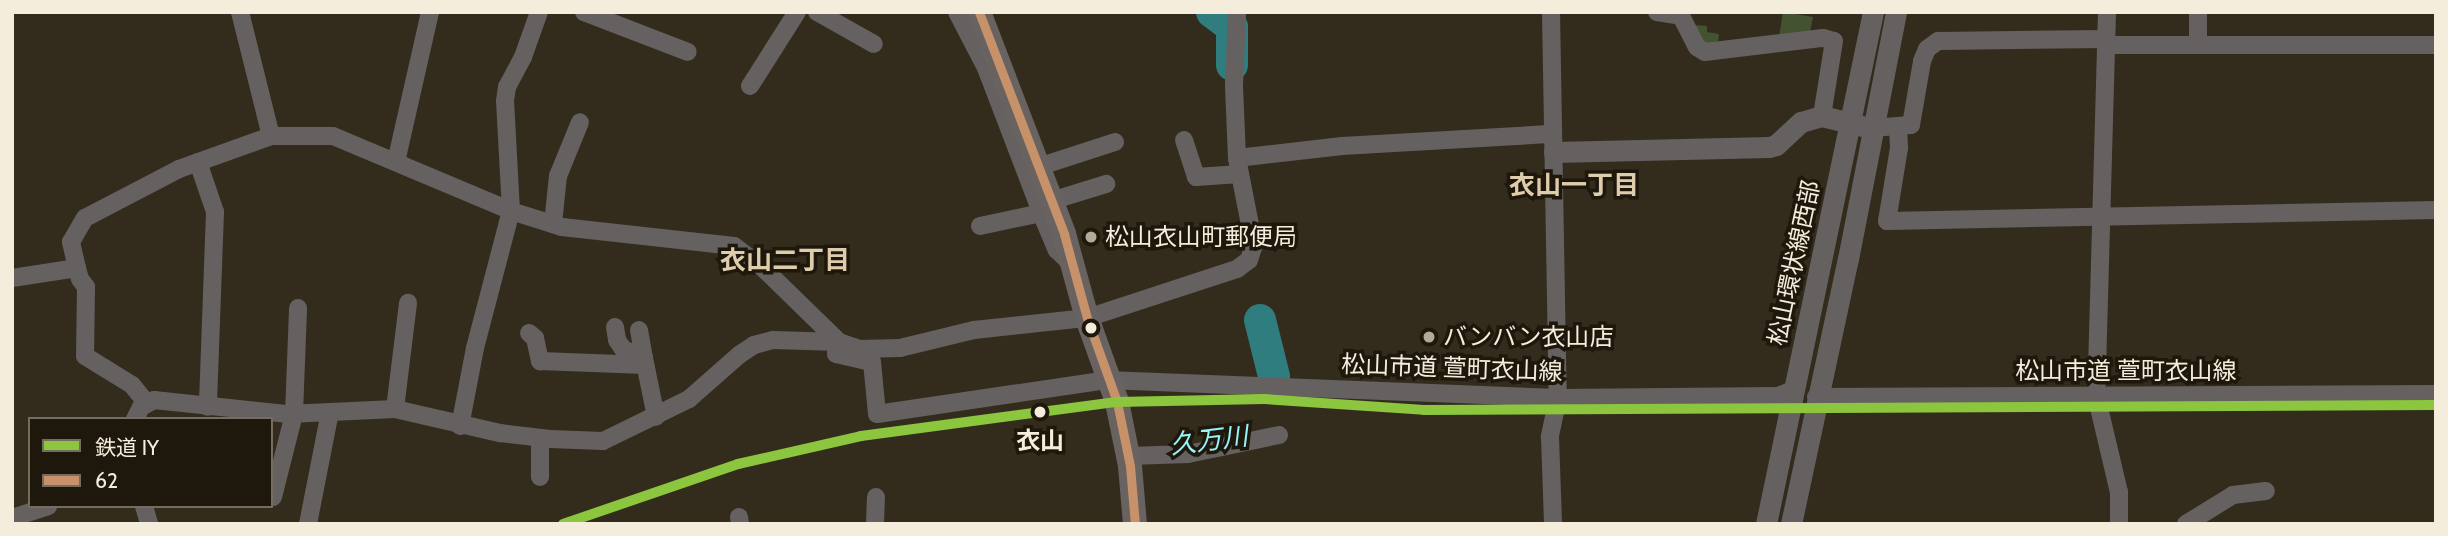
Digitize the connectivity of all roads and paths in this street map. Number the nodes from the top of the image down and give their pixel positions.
1 (240, 12) edge
2 (430, 12) edge
3 (538, 12) edge
4 (546, 12) edge
5 (584, 12) edge
6 (797, 12) edge
7 (817, 12) edge
8 (957, 12) edge
9 (979, 12) edge
10 (1237, 12) edge
11 (1551, 12) edge
12 (1657, 12) edge
13 (1873, 12) edge
14 (1896, 12) edge
15 (2107, 12) edge
16 (2198, 12) edge
17 (2107, 42) junction
18 (874, 44) dead end
19 (2198, 45) junction
20 (2436, 45) edge
21 (688, 52) dead end
22 (750, 86) dead end
23 (1822, 116) junction
24 (580, 122) dead end
25 (1849, 122) junction
26 (1871, 128) junction
27 (1898, 128) junction
28 (271, 136) junction
29 (1184, 140) dead end
30 (1115, 142) dead end
31 (1554, 143) junction
32 (198, 162) junction
33 (396, 162) junction
34 (1239, 166) junction
35 (1038, 167) junction
36 (1105, 184) dead end
37 (1046, 207) junction
38 (2436, 210) edge
39 (510, 211) junction
40 (2100, 218) junction
41 (553, 224) junction
42 (980, 226) dead end
43 (77, 268) junction
44 (12, 278) edge
45 (408, 303) dead end
46 (298, 308) dead end
47 (1087, 318) junction
48 (615, 327) dead end
49 (639, 330) dead end
50 (529, 333) dead end
51 (839, 342) junction
52 (645, 361) junction
53 (1107, 380) junction
54 (1794, 390) junction
55 (2436, 394) edge
56 (2096, 396) junction
57 (1816, 397) junction
58 (1558, 398) junction
59 (146, 402) junction
60 (208, 407) junction
61 (395, 410) junction
62 (330, 412) junction
63 (229, 414) edge
64 (294, 414) junction
65 (136, 417) edge
66 (656, 417) junction
67 (460, 426) junction
68 (1279, 435) dead end
69 (540, 438) junction
70 (1129, 456) junction
71 (540, 477) dead end
72 (2266, 491) dead end
73 (273, 497) edge
74 (876, 497) dead end
75 (42, 508) edge
76 (12, 518) edge
77 (308, 524) edge
78 (876, 524) edge
79 (1135, 524) edge
80 (1553, 524) edge
81 (1766, 524) edge
82 (1791, 524) edge
83 (2119, 524) edge
84 (2186, 524) edge

1 - 28 street
2 - 33 street
3 - 4 street
3 - 39 street
5 - 21 street
6 - 22 street
7 - 18 street
8 - 37 street
9 - 35 main road
10 - 34 street
11 - 31 street
12 - 23 street
13 - 25 street, 松山環状線西部
14 - 26 street, 松山環状線西部
15 - 17 street
16 - 19 street
17 - 19 street
17 - 27 street
17 - 40 street
19 - 20 street
23 - 25 street
23 - 31 street
24 - 41 street
25 - 26 street
25 - 54 street, 松山環状線西部
26 - 27 street
26 - 57 street, 松山環状線西部
27 - 40 street
28 - 32 street
28 - 33 street
29 - 34 street
30 - 35 street
31 - 34 street
31 - 58 street
32 - 43 street
32 - 60 street
33 - 39 street
34 - 47 street
35 - 37 main road
36 - 37 street
37 - 42 street
37 - 47 main road
38 - 40 street
39 - 41 street
39 - 67 street
40 - 56 street
41 - 51 street
43 - 44 street
43 - 59 street
45 - 61 street
46 - 64 street
47 - 51 street
47 - 53 main road
48 - 52 street
49 - 52 street
50 - 52 street
51 - 53 street, 松山市道 萱町衣山線
51 - 66 street
52 - 66 street
53 - 58 street, 松山市道 萱町衣山線
53 - 70 main road
54 - 58 street, 松山市道 萱町衣山線
54 - 81 street, 松山環状線西部
55 - 56 street, 松山市道 萱町衣山線
56 - 57 street, 松山市道 萱町衣山線
56 - 83 street
57 - 82 street, 松山環状線西部
58 - 80 street
59 - 60 street
59 - 65 street
60 - 63 street
61 - 62 street
61 - 67 street
62 - 64 street
62 - 77 street
63 - 64 street
64 - 73 street
66 - 69 street
67 - 69 street
68 - 70 street
69 - 71 street
70 - 79 main road
72 - 84 street
74 - 78 street
75 - 76 street

